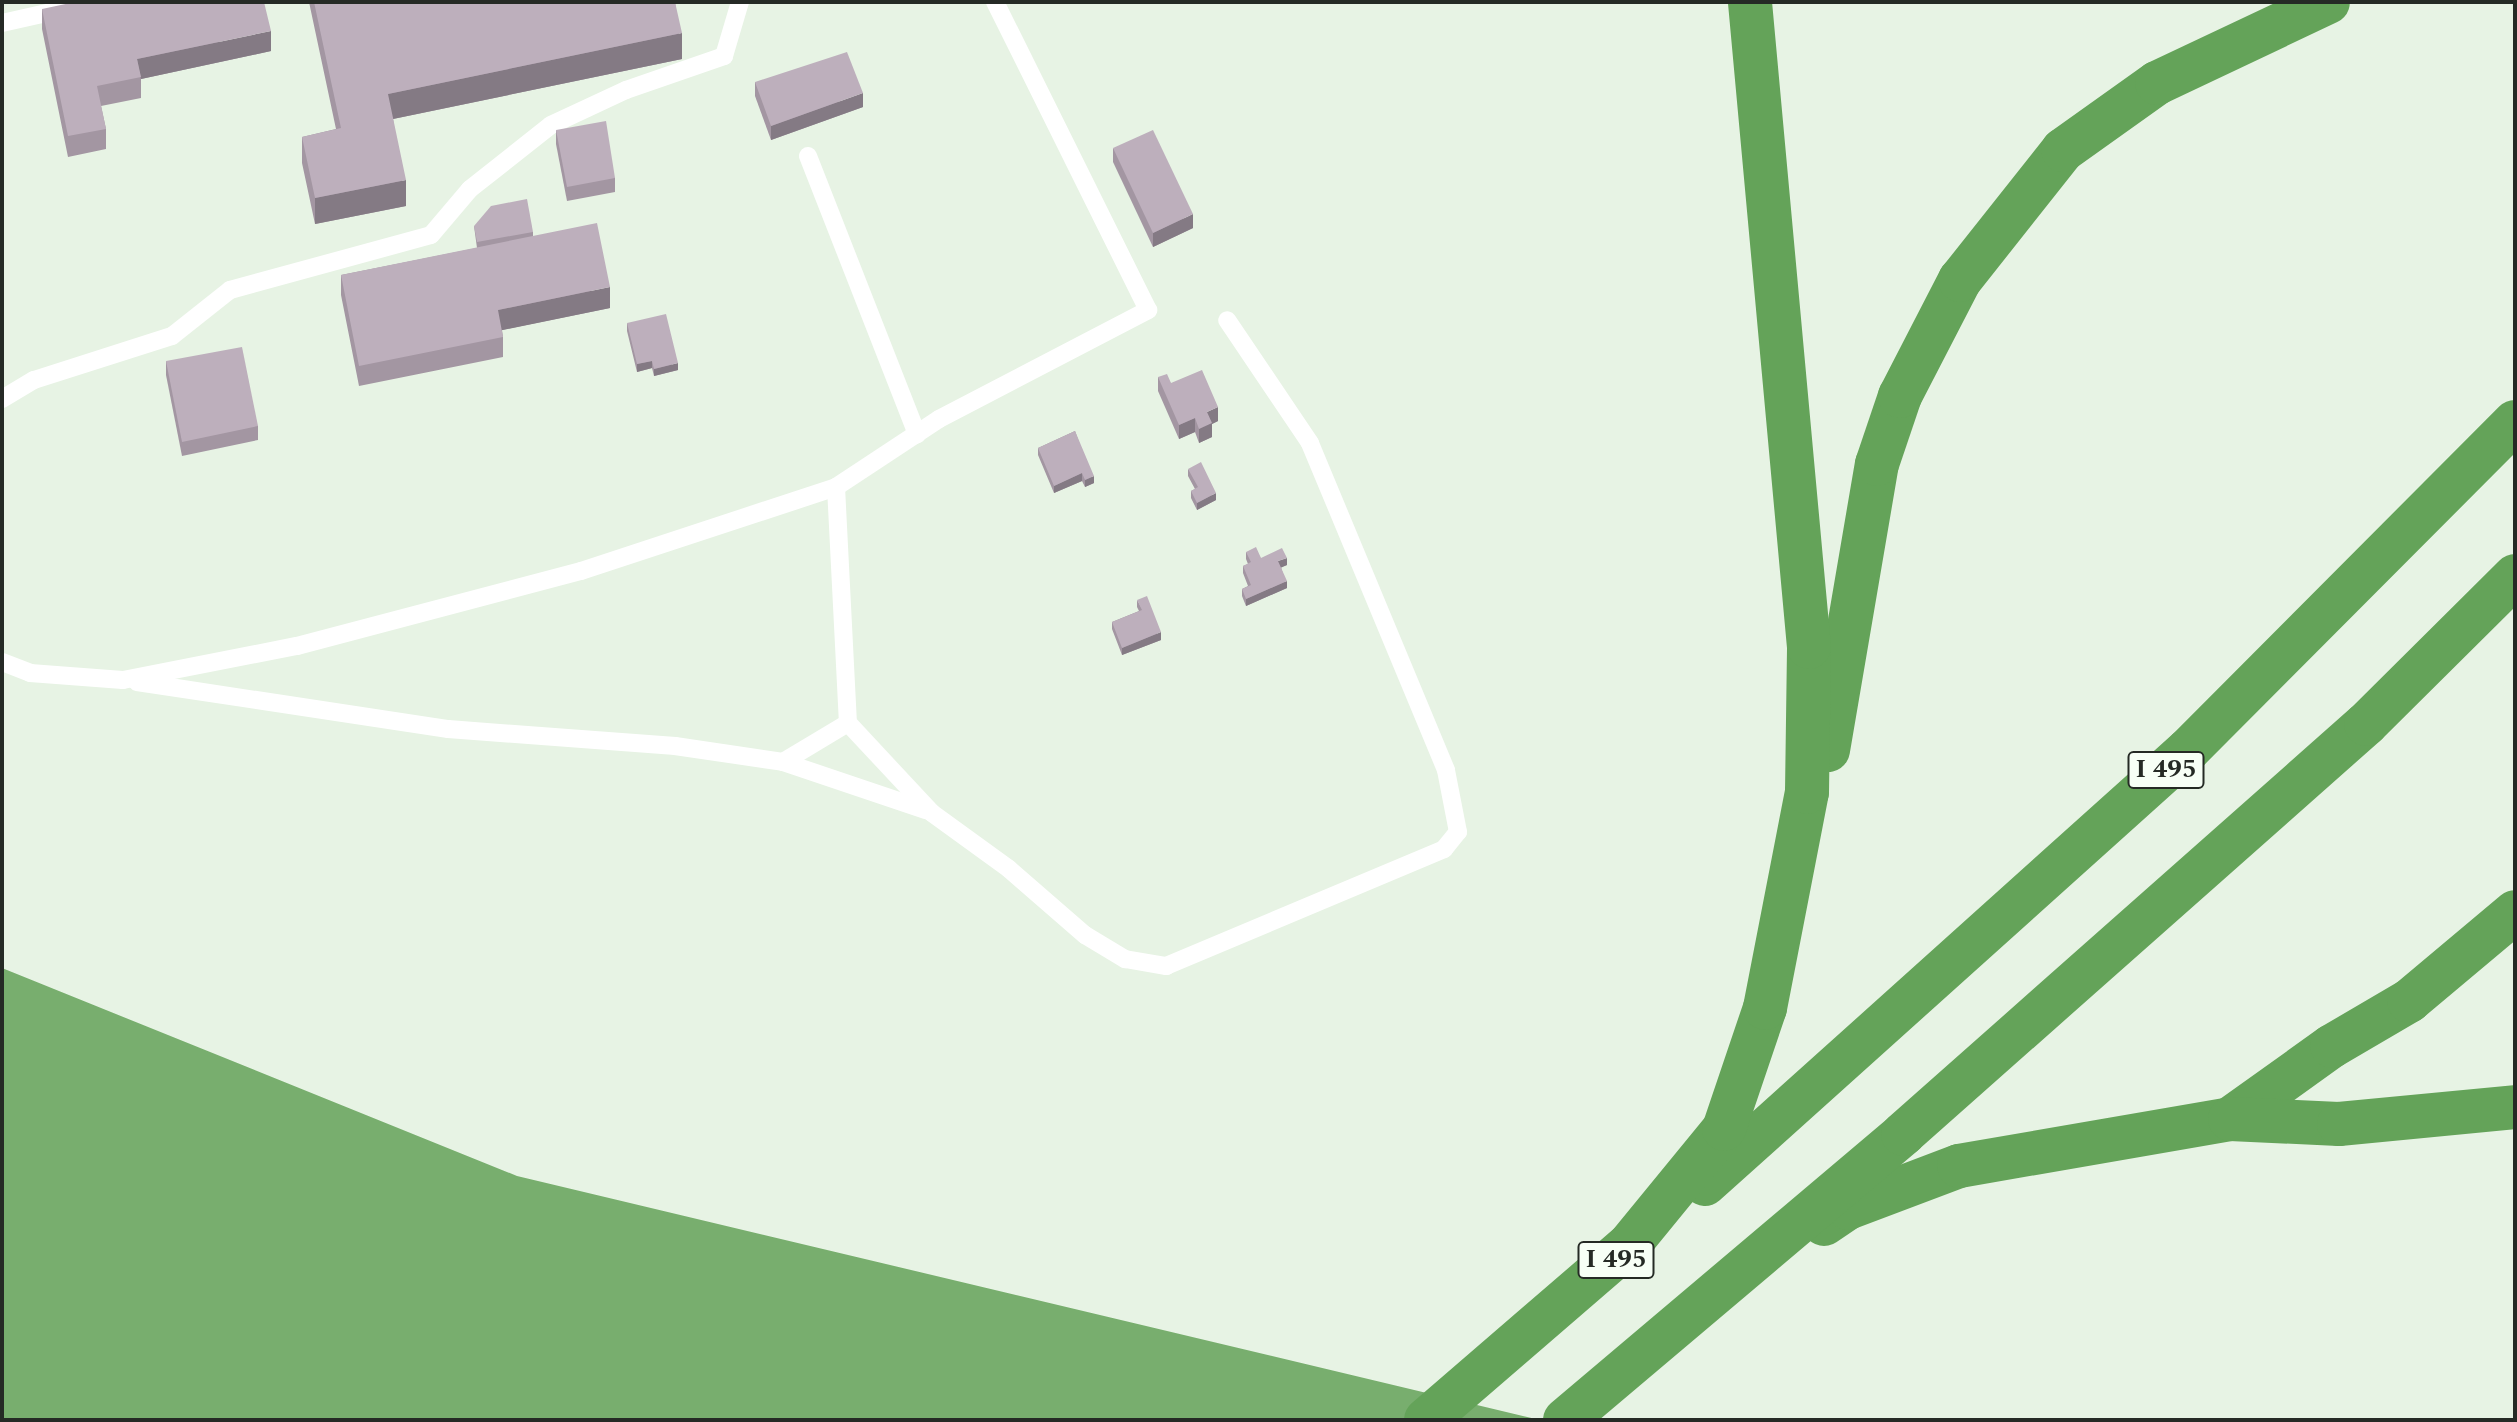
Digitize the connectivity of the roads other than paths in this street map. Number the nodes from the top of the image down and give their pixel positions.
1 (96, 2) edge
2 (740, 2) edge
3 (995, 2) edge
4 (2328, 2) edge
5 (1748, 10) edge
6 (2, 23) edge
7 (808, 156) dead end
8 (1227, 320) dead end
9 (2, 399) edge
10 (2515, 422) edge
11 (917, 434) junction
12 (836, 487) junction
13 (2515, 576) edge
14 (2, 662) edge
15 (123, 680) junction
16 (848, 723) junction
17 (783, 762) junction
18 (1807, 792) junction
19 (932, 813) junction
20 (2515, 912) edge
21 (2515, 1107) edge
22 (2230, 1119) junction
23 (1428, 1420) edge
24 (1565, 1420) edge
25 (1578, 1420) edge

1 - 6 lane
2 - 9 lane
3 - 11 lane
4 - 18 highway
5 - 18 highway
7 - 11 lane
8 - 19 lane
10 - 23 highway, I 495
11 - 12 lane
12 - 15 lane
12 - 16 lane
13 - 24 highway
14 - 15 lane
15 - 17 lane
16 - 17 lane
16 - 19 lane
17 - 19 lane
18 - 23 highway
20 - 22 highway
21 - 22 highway
22 - 25 highway

